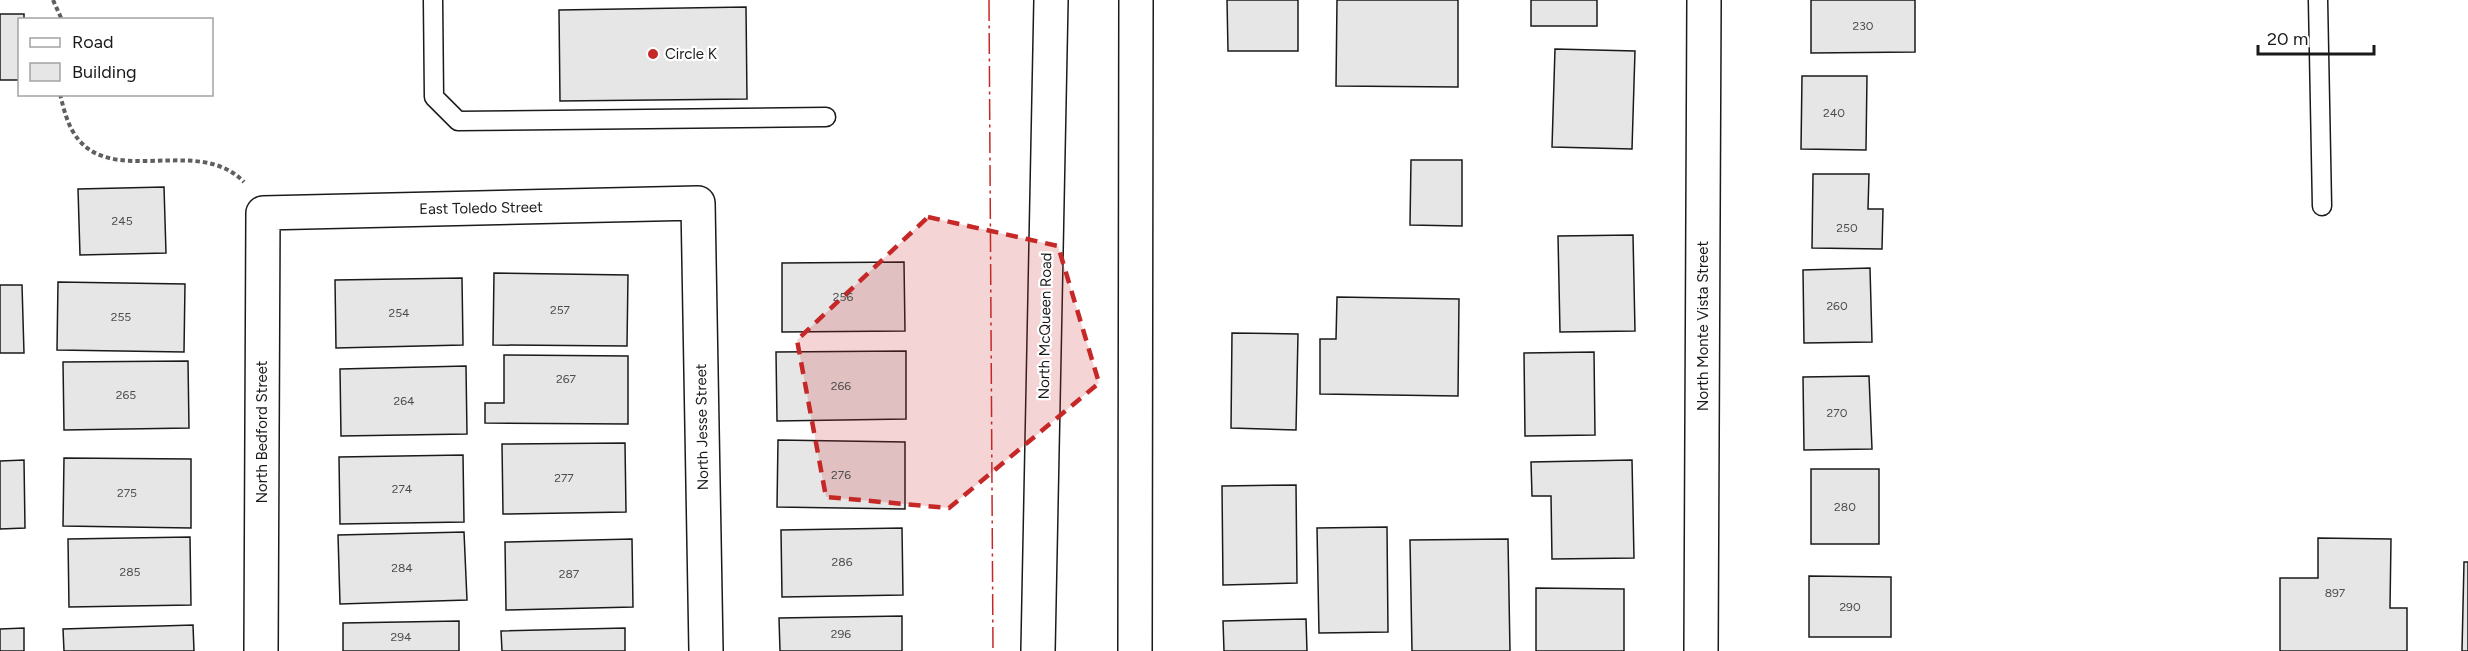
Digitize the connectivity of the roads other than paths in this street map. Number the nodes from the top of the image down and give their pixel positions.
1 (433, 0) edge
2 (1051, 0) edge
3 (1136, 0) edge
4 (1704, 0) edge
5 (2318, 0) edge
6 (826, 117) dead end
7 (698, 203) joint
8 (2322, 206) dead end
9 (267, 213) joint
10 (261, 651) edge
11 (706, 651) edge
12 (1038, 651) edge
13 (1135, 651) edge
14 (1701, 651) edge

1 - 6 lane
2 - 12 street, North McQueen Road
3 - 13 street
4 - 14 street, North Monte Vista Street
5 - 8 lane
7 - 9 street, East Toledo Street
7 - 11 street, North Jesse Street
9 - 10 street, North Bedford Street

